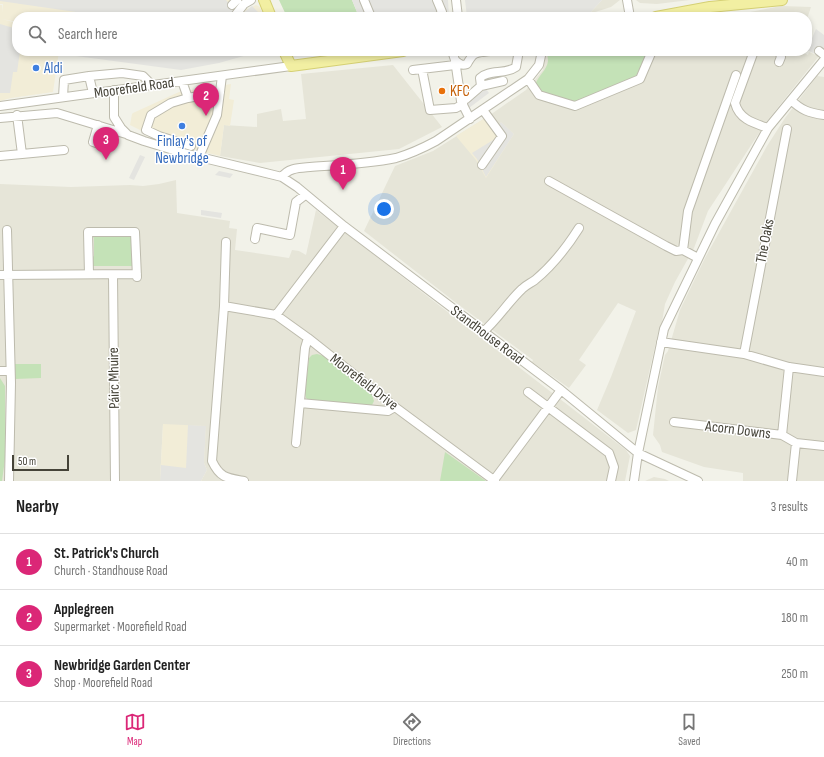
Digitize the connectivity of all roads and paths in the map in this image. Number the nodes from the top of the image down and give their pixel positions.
1 (251, 0) edge
2 (264, 0) edge
3 (364, 0) edge
4 (438, 0) edge
5 (456, 0) edge
6 (627, 0) edge
7 (782, 0) edge
8 (238, 12) edge
9 (269, 12) edge
10 (369, 12) edge
11 (442, 12) edge
12 (457, 12) edge
13 (629, 12) edge
14 (683, 12) edge
15 (287, 56) edge
16 (365, 56) edge
17 (453, 56) edge
18 (471, 56) edge
19 (518, 56) edge
20 (541, 56) edge
21 (650, 56) edge
22 (752, 56) edge
23 (781, 56) edge
24 (824, 60) edge
25 (779, 62) dead end
26 (455, 63) junction
27 (292, 66) junction
28 (422, 69) junction
29 (413, 70) dead end
30 (736, 75) dead end
31 (89, 76) junction
32 (222, 76) junction
33 (528, 79) junction
34 (182, 81) junction
35 (503, 81) dead end
36 (152, 85) junction
37 (481, 86) junction
38 (114, 90) junction
39 (220, 92) junction
40 (93, 93) junction
41 (63, 97) junction
42 (188, 98) junction
43 (791, 100) junction
44 (462, 102) junction
45 (0, 106) edge
46 (483, 110) junction
47 (17, 115) junction
48 (824, 115) edge
49 (0, 118) edge
50 (470, 119) junction
51 (98, 126) junction
52 (768, 128) junction
53 (787, 129) dead end
54 (128, 135) junction
55 (99, 144) dead end
56 (191, 146) dead end
57 (64, 150) dead end
58 (22, 154) junction
59 (0, 156) edge
60 (199, 158) junction
61 (482, 165) dead end
62 (282, 177) junction
63 (549, 181) dead end
64 (305, 194) junction
65 (344, 226) junction
66 (579, 228) dead end
67 (7, 230) dead end
68 (255, 239) dead end
69 (226, 242) dead end
70 (683, 250) junction
71 (698, 258) junction
72 (88, 274) junction
73 (4, 275) edge
74 (113, 275) junction
75 (224, 306) junction
76 (276, 315) junction
77 (483, 332) junction
78 (308, 338) junction
79 (661, 342) junction
80 (744, 354) junction
81 (789, 367) junction
82 (10, 371) junction
83 (0, 372) edge
84 (824, 372) edge
85 (561, 390) junction
86 (528, 392) dead end
87 (300, 403) junction
88 (548, 406) junction
89 (395, 407) junction
90 (674, 422) dead end
91 (782, 435) junction
92 (296, 443) dead end
93 (796, 443) junction
94 (824, 446) edge
95 (638, 453) junction
96 (495, 480) edge
97 (9, 481) edge
98 (115, 481) edge
99 (244, 481) edge
100 (611, 481) edge
101 (634, 481) edge
102 (698, 481) edge
103 (792, 481) edge

1 - 8 street
2 - 9 main road
3 - 10 street
4 - 11 street
5 - 12 street
6 - 13 street
7 - 14 main road
15 - 27 main road
16 - 27 main road
17 - 26 street
18 - 26 street
19 - 37 street
20 - 33 street
21 - 33 street
22 - 52 street
23 - 25 street
24 - 43 street
26 - 28 street
26 - 44 street
27 - 32 street, Moorefield Road
28 - 29 street
28 - 44 street
30 - 70 street
31 - 36 street
31 - 40 street
31 - 41 street
32 - 34 street, Moorefield Road
32 - 39 street
33 - 46 street
34 - 36 street, Moorefield Road
34 - 42 street
35 - 37 street
36 - 38 street, Moorefield Road
37 - 44 street
38 - 40 street, Moorefield Road
38 - 54 street
39 - 42 street
39 - 60 street
40 - 41 street, Moorefield Road
41 - 45 street, Moorefield Road
42 - 56 street
43 - 48 street
43 - 52 street
44 - 50 street
46 - 50 street
46 - 61 street
47 - 49 street
47 - 51 street
47 - 58 street
50 - 62 street
51 - 54 street
51 - 55 street
52 - 71 street
53 - 80 street, The Oaks
54 - 60 street
57 - 58 street
58 - 59 street
60 - 62 street
62 - 64 street, Standhouse Road
63 - 70 street
64 - 65 street, Standhouse Road
64 - 68 street
65 - 76 street
65 - 77 street, Standhouse Road
66 - 77 street
67 - 73 street
69 - 75 street
70 - 71 street
71 - 79 street
72 - 73 street
72 - 74 street
72 - 74 street
73 - 82 street
74 - 98 street, Páirc Mhuire
75 - 76 street, Moorefield Drive
75 - 99 street
76 - 78 street, Moorefield Drive
77 - 85 street, Standhouse Road
78 - 87 street
78 - 89 street, Moorefield Drive
79 - 80 street
79 - 95 street
80 - 81 street
81 - 84 street
81 - 91 street, Acorn Downs
82 - 83 street
82 - 97 street
85 - 88 street
85 - 95 street, Standhouse Road
86 - 88 street
87 - 89 street
87 - 92 street
88 - 96 street
88 - 100 street
89 - 96 street, Moorefield Drive
90 - 91 street, Acorn Downs
91 - 93 street
93 - 94 street
93 - 103 street
95 - 101 street
95 - 102 street, Standhouse Road

